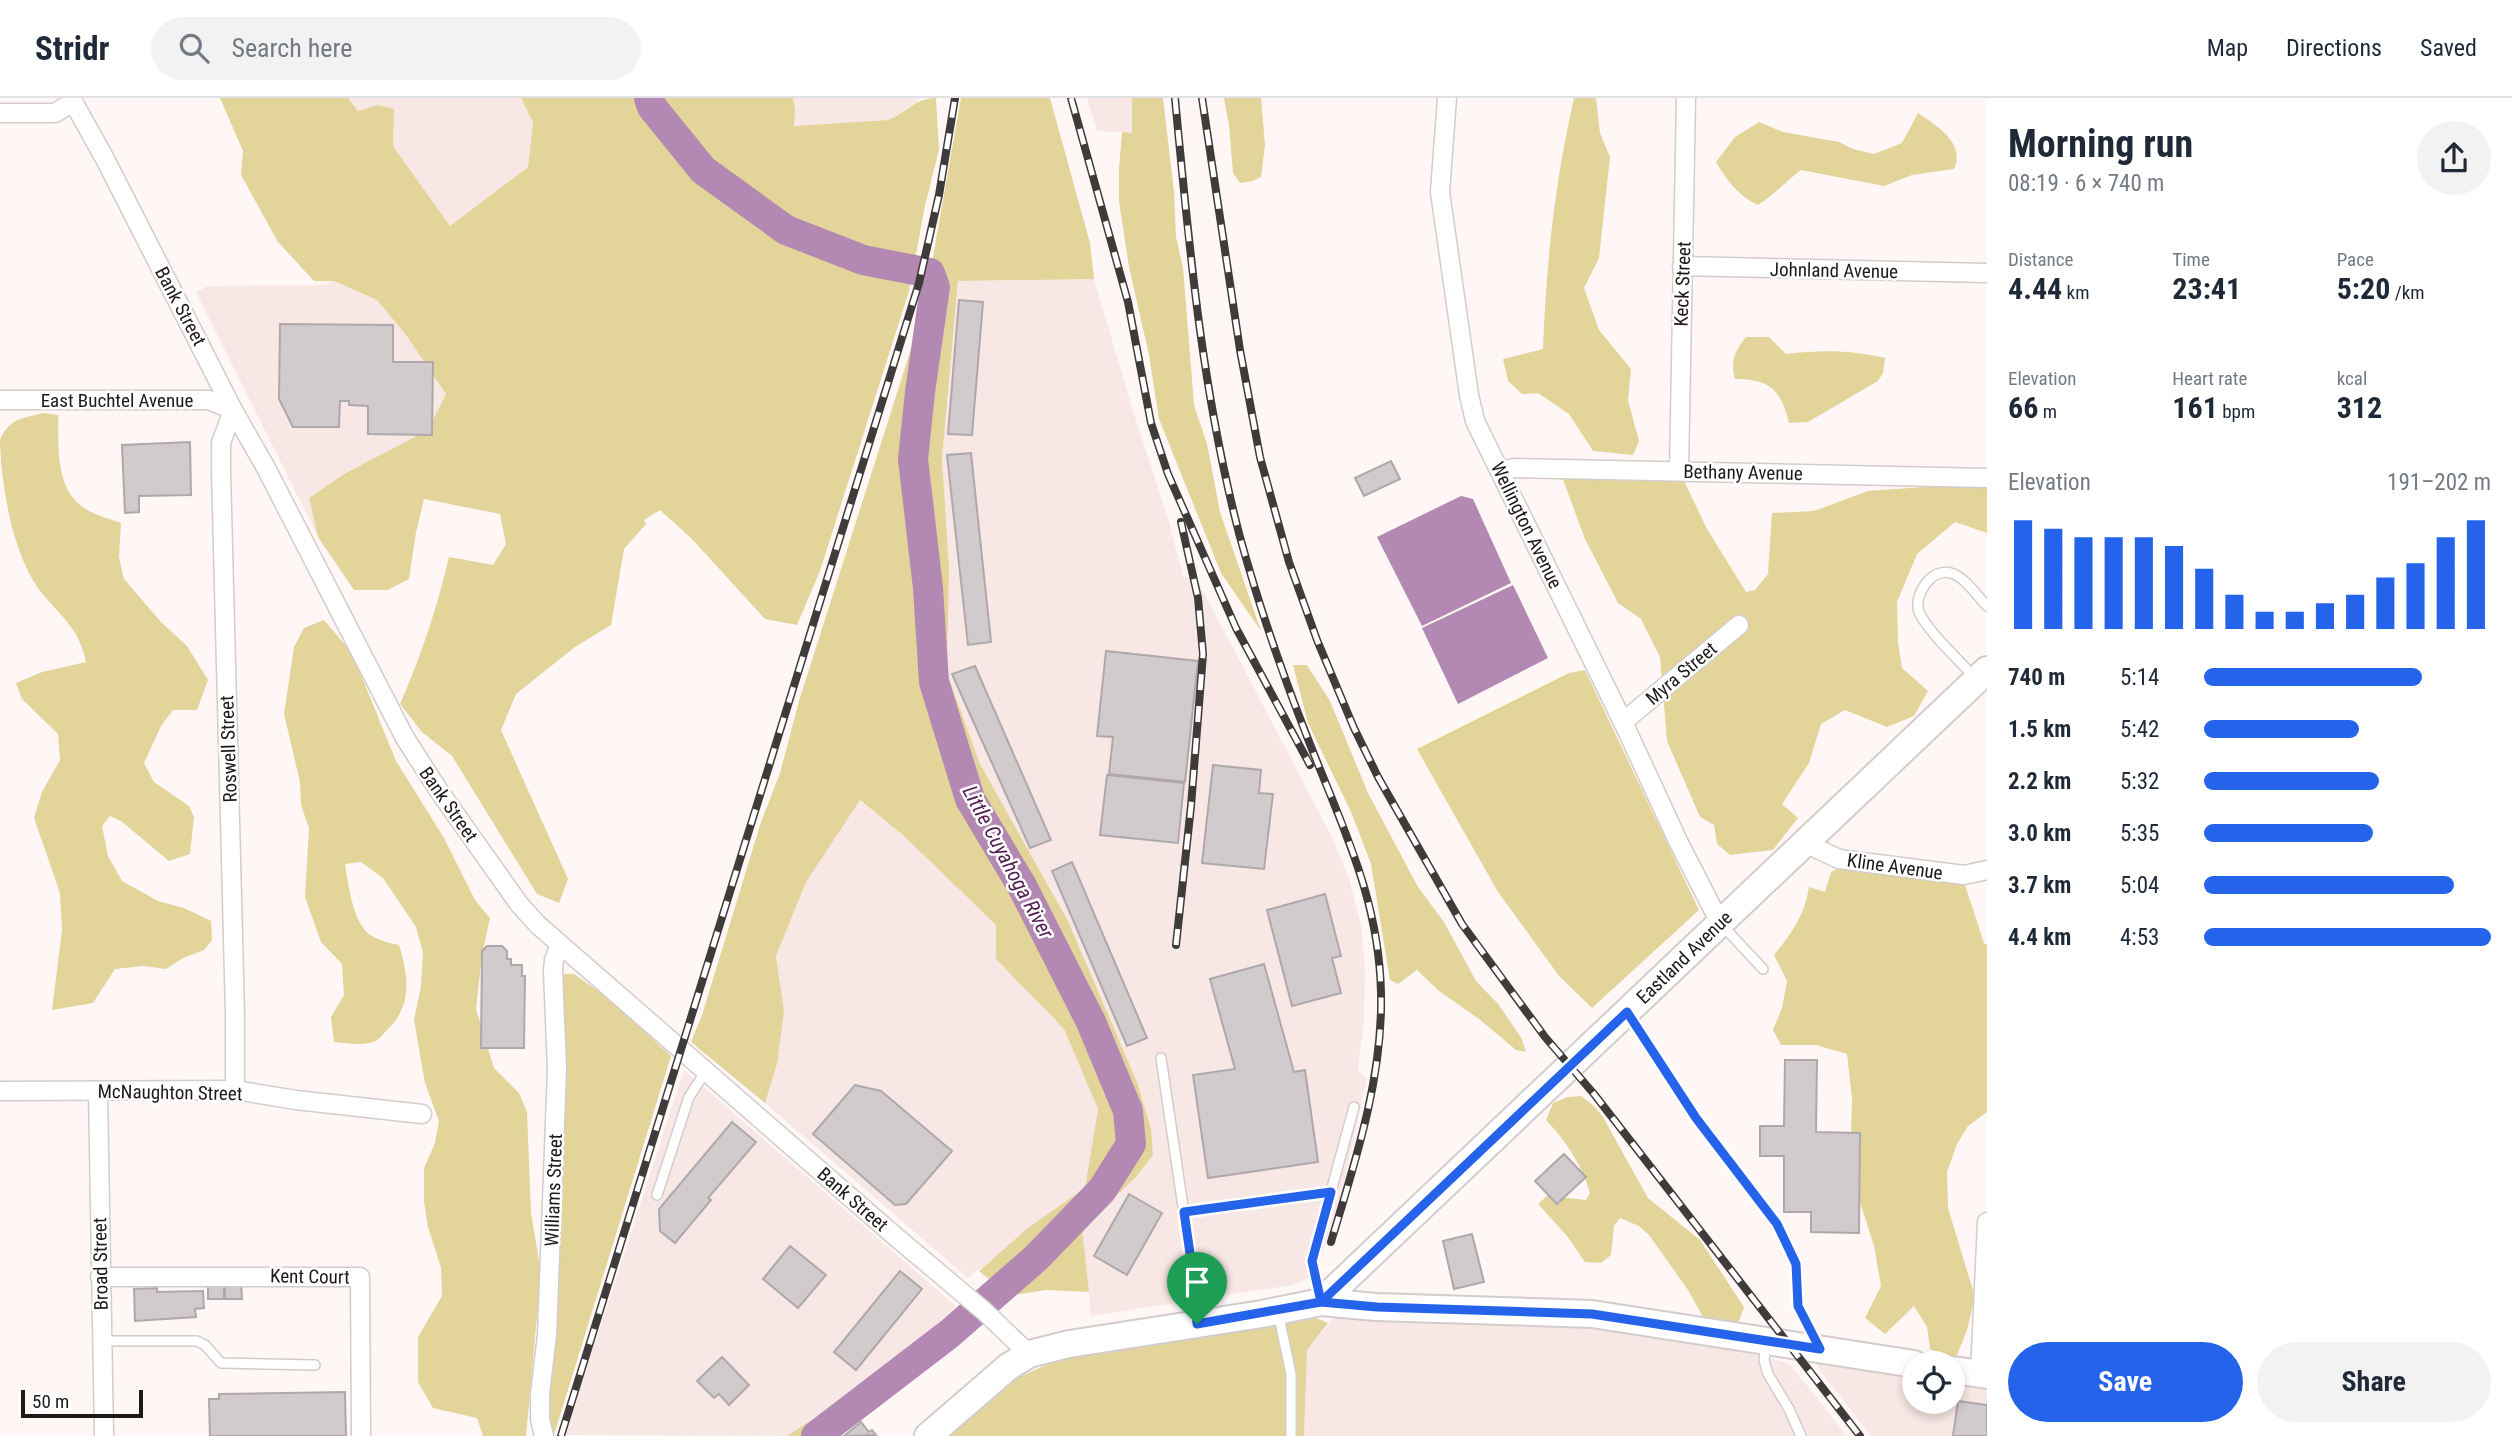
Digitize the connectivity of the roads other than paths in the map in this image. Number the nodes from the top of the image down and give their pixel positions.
1 (1447, 98) edge
2 (1686, 98) edge
3 (75, 99) edge
4 (0, 113) edge
5 (1682, 266) junction
6 (1987, 273) edge
7 (0, 400) edge
8 (233, 410) junction
9 (1679, 470) junction
10 (1500, 471) junction
11 (1987, 478) edge
12 (1987, 606) edge
13 (1739, 625) dead end
14 (1982, 675) edge
15 (1623, 722) junction
16 (1805, 843) junction
17 (1987, 870) edge
18 (1720, 923) junction
19 (560, 945) junction
20 (1763, 969) dead end
21 (1627, 1012) junction
22 (1161, 1058) dead end
23 (706, 1071) junction
24 (234, 1090) junction
25 (0, 1091) edge
26 (98, 1091) junction
27 (1354, 1107) dead end
28 (422, 1114) dead end
29 (1331, 1192) junction
30 (657, 1195) dead end
31 (1184, 1212) junction
32 (1987, 1222) edge
33 (100, 1277) junction
34 (1321, 1302) junction
35 (1278, 1310) junction
36 (1197, 1324) junction
37 (1767, 1340) junction
38 (102, 1341) junction
39 (1820, 1349) junction
40 (1029, 1354) junction
41 (1902, 1362) edge
42 (315, 1365) dead end
43 (1965, 1372) edge
44 (1983, 1374) edge
45 (104, 1436) edge
46 (360, 1436) edge
47 (544, 1436) edge
48 (928, 1436) edge
49 (1291, 1436) edge
50 (1801, 1436) edge

1 - 10 street, Wellington Avenue
2 - 5 street, Keck Street
3 - 4 street
3 - 8 street, Bank Street
5 - 6 street, Johnland Avenue
5 - 9 street, Keck Street
7 - 8 street, East Buchtel Avenue
8 - 19 street, Bank Street
8 - 24 street, Roswell Street
9 - 10 street, Bethany Avenue
9 - 11 street, Bethany Avenue
10 - 15 street, Wellington Avenue
12 - 14 lane
13 - 15 street, Myra Street
14 - 16 street, Eastland Avenue
15 - 18 street, Wellington Avenue
16 - 17 street, Kline Avenue
16 - 18 street, Eastland Avenue
18 - 20 lane
18 - 21 street, Eastland Avenue
19 - 23 street, Bank Street
19 - 47 street, Williams Street
21 - 34 street, Eastland Avenue
21 - 39 lane
22 - 31 lane
23 - 30 lane
23 - 40 street, Bank Street
24 - 26 street, McNaughton Street
24 - 28 street, McNaughton Street
25 - 26 street, McNaughton Street
26 - 33 street, Broad Street
27 - 29 lane
29 - 31 lane
29 - 34 lane
31 - 36 lane
32 - 44 street
33 - 38 street, Broad Street
33 - 46 street, Kent Court
34 - 35 street
34 - 37 street
35 - 36 street
35 - 49 lane
36 - 40 street
37 - 39 street
37 - 50 lane
38 - 42 lane
38 - 45 street, Broad Street
39 - 41 street
40 - 48 street
43 - 44 street

